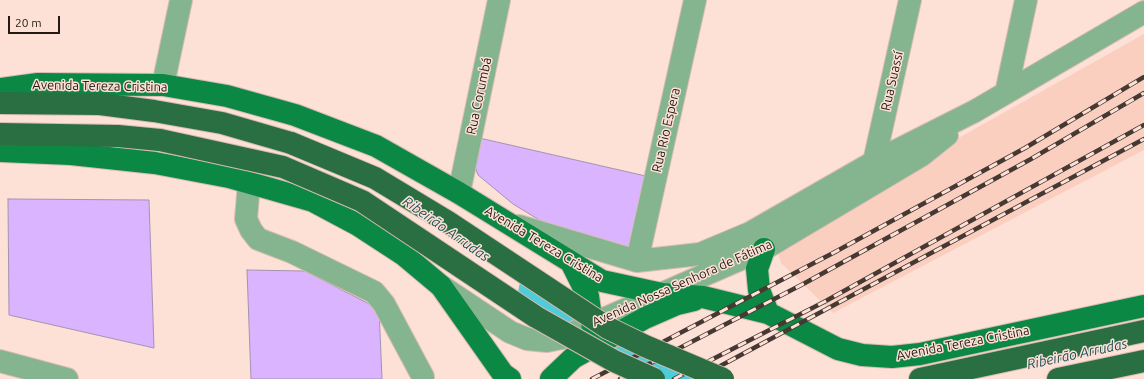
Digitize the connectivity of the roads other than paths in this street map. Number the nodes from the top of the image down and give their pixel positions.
1 (181, 0) edge
2 (499, 0) edge
3 (695, 0) edge
4 (910, 0) edge
5 (1026, 0) edge
6 (1144, 12) edge
7 (163, 85) junction
8 (0, 89) edge
9 (1006, 93) junction
10 (0, 103) edge
11 (975, 111) junction
12 (0, 134) edge
13 (0, 151) edge
14 (874, 162) junction
15 (249, 183) junction
16 (459, 193) junction
17 (507, 222) junction
18 (764, 249) junction
19 (637, 261) junction
20 (571, 262) junction
21 (441, 286) junction
22 (654, 297) junction
23 (703, 297) junction
24 (1144, 306) edge
25 (768, 313) junction
26 (592, 324) junction
27 (1144, 331) edge
28 (0, 361) edge
29 (1144, 361) edge
30 (423, 377) dead end
31 (67, 379) edge
32 (510, 379) edge
33 (551, 379) edge
34 (654, 379) edge
35 (723, 379) edge
36 (920, 379) edge
37 (1058, 379) edge

1 - 7 street
2 - 16 street, Rua Corumbá
3 - 19 street, Rua Rio Espera
4 - 14 street, Rua Suassí
5 - 9 street
6 - 9 street, Avenida Nossa Senhora de Fátima
7 - 8 main road, Avenida Tereza Cristina
7 - 16 main road, Avenida Tereza Cristina
9 - 11 street, Avenida Nossa Senhora de Fátima
10 - 35 highway, Avenida Tereza Cristina, bridge
11 - 14 street, Avenida Nossa Senhora de Fátima
11 - 18 street, Avenida Nossa Senhora de Fátima
12 - 34 highway, bridge
13 - 15 main road
14 - 19 street, Avenida Nossa Senhora de Fátima
15 - 21 main road
15 - 30 street
16 - 17 main road, Avenida Tereza Cristina
17 - 19 street, Avenida Nossa Senhora de Fátima
17 - 20 main road, Avenida Tereza Cristina
18 - 22 street, Avenida Nossa Senhora de Fátima
18 - 25 main road
20 - 22 main road, Avenida Tereza Cristina
20 - 26 main road
21 - 26 street, Avenida Nossa Senhora de Fátima
21 - 32 main road
22 - 23 main road, Avenida Tereza Cristina
22 - 26 street, Avenida Nossa Senhora de Fátima
23 - 25 main road, Avenida Tereza Cristina
23 - 33 main road
24 - 25 main road, Avenida Tereza Cristina
27 - 36 highway, Avenida Tereza Cristina
28 - 31 street
29 - 37 highway

